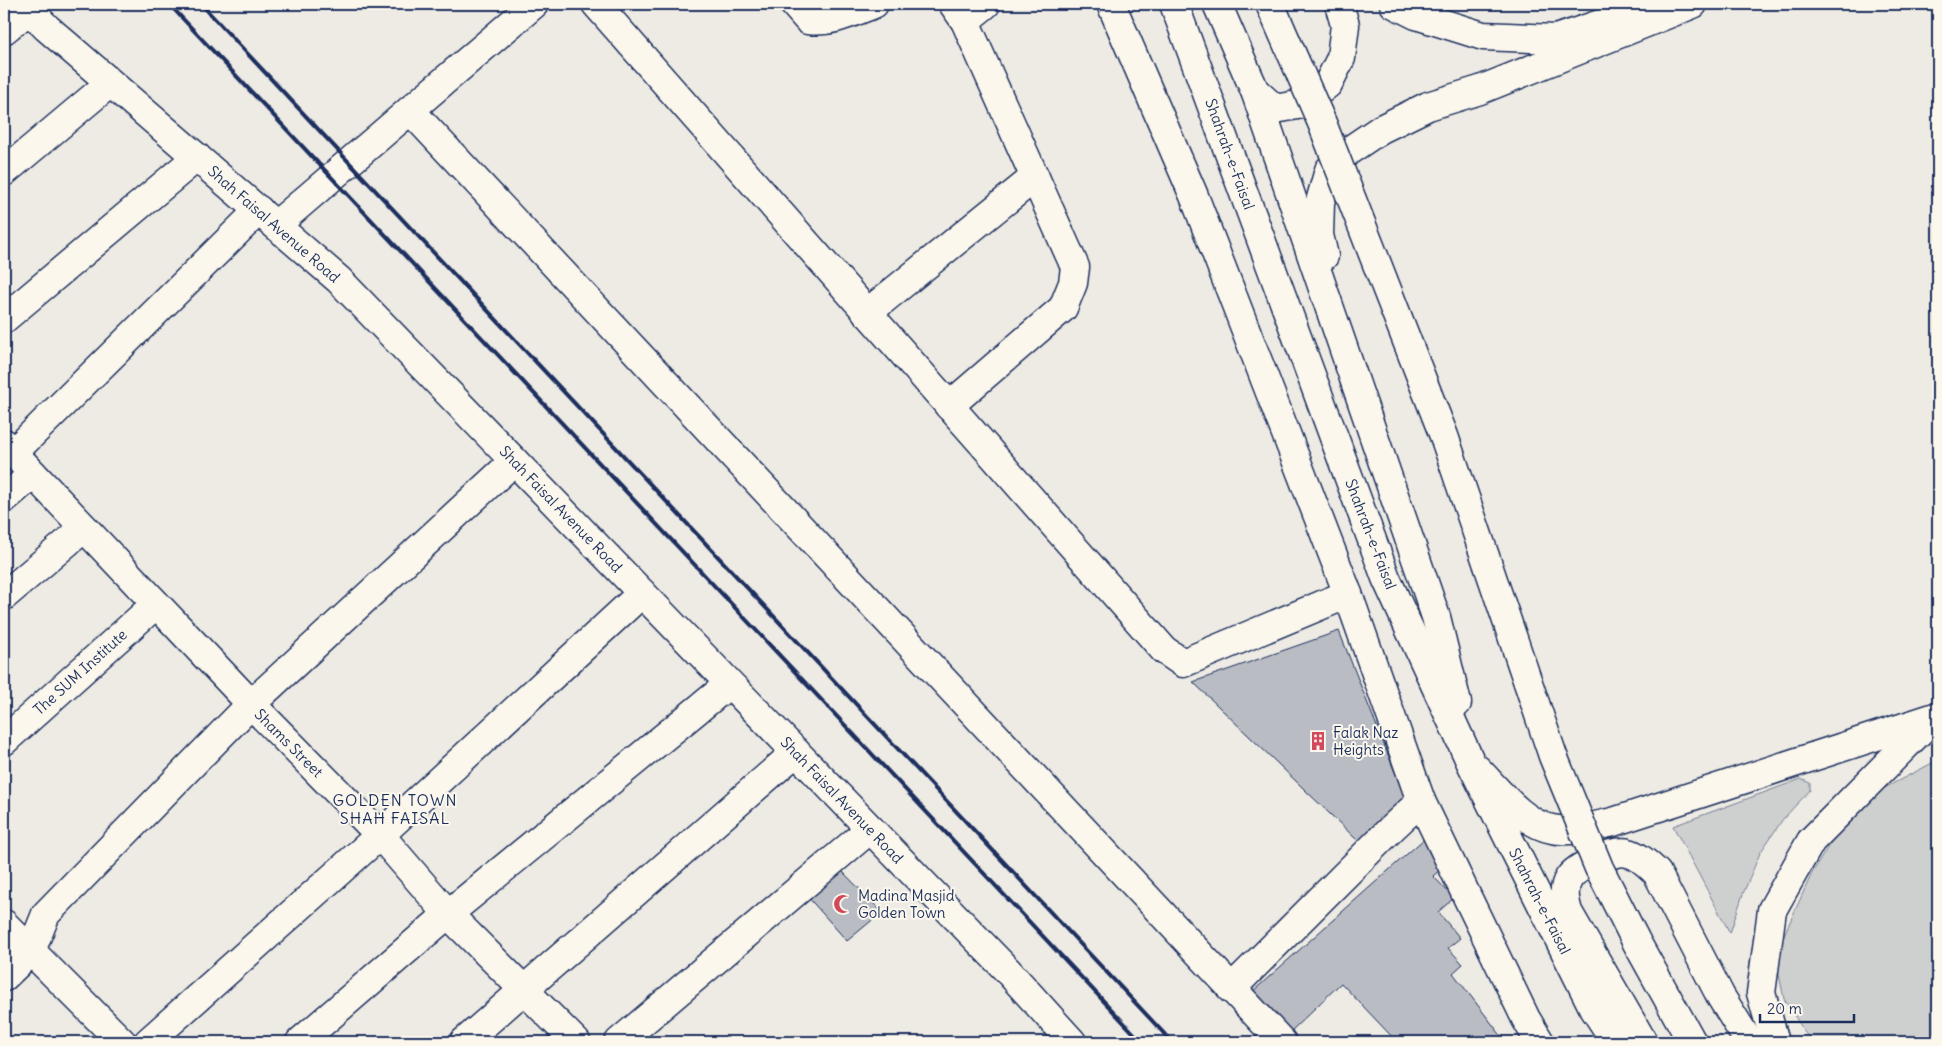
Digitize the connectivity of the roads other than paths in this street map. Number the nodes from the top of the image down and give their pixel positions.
1 (596, 4) edge
2 (794, 4) edge
3 (874, 4) edge
4 (986, 4) edge
5 (1110, 4) edge
6 (1174, 4) edge
7 (1217, 4) edge
8 (1270, 4) edge
9 (1339, 4) edge
10 (1394, 4) edge
11 (1659, 4) edge
12 (1693, 4) edge
13 (26, 7) edge
14 (520, 8) edge
15 (959, 12) edge
16 (4, 30) edge
17 (110, 83) junction
18 (1255, 91) junction
19 (410, 110) junction
20 (197, 157) junction
21 (4, 172) edge
22 (1035, 178) junction
23 (267, 218) junction
24 (867, 313) junction
25 (4, 319) edge
26 (1349, 364) junction
27 (949, 406) junction
28 (8, 448) edge
29 (514, 461) junction
30 (33, 474) junction
31 (4, 499) edge
32 (84, 528) junction
33 (642, 592) junction
34 (1348, 594) junction
35 (4, 596) edge
36 (156, 604) junction
37 (730, 684) junction
38 (251, 704) junction
39 (1936, 718) edge
40 (4, 741) edge
41 (796, 752) junction
42 (1471, 763) junction
43 (1421, 801) junction
44 (870, 829) junction
45 (380, 836) junction
46 (448, 914) junction
47 (4, 924) edge
48 (31, 951) junction
49 (4, 977) edge
50 (524, 989) junction
51 (1231, 989) junction
52 (122, 1042) edge
53 (148, 1042) edge
54 (300, 1042) edge
55 (464, 1042) edge
56 (576, 1042) edge
57 (618, 1042) edge
58 (1072, 1042) edge
59 (1282, 1042) edge
60 (1540, 1042) edge
61 (1616, 1042) edge
62 (1643, 1042) edge
63 (1692, 1042) edge
64 (1750, 1042) edge
65 (1775, 1042) edge

1 - 24 main road
2 - 3 main road
4 - 15 main road
5 - 34 main road
6 - 42 main road, Shahrah-e-Faisal
7 - 18 main road
8 - 63 main road, bridge
9 - 18 main road
10 - 11 main road
12 - 26 main road
13 - 16 main road
13 - 17 main road, Shah Faisal Avenue Road
14 - 19 main road
15 - 22 main road
17 - 20 main road, Shah Faisal Avenue Road
17 - 21 main road
18 - 26 main road
19 - 23 main road
19 - 51 main road
20 - 23 main road, Shah Faisal Avenue Road
20 - 25 main road
22 - 24 main road
22 - 27 main road
23 - 28 main road
23 - 29 main road, Shah Faisal Avenue Road
24 - 27 main road
26 - 42 main road
27 - 34 main road
28 - 30 main road, Shams Street
29 - 33 main road, Shah Faisal Avenue Road
29 - 38 main road
30 - 31 main road
30 - 32 main road, Shams Street
32 - 35 main road
32 - 36 main road, Shams Street
33 - 37 main road, Shah Faisal Avenue Road
33 - 45 main road
34 - 43 main road
36 - 38 main road, Shams Street
36 - 40 main road, The SUM Institute
37 - 41 main road, Shah Faisal Avenue Road
37 - 46 main road
38 - 45 main road, Shams Street
38 - 48 main road
39 - 42 main road
39 - 65 main road
41 - 44 main road, Shah Faisal Avenue Road
41 - 50 main road
42 - 61 main road, Shahrah-e-Faisal
43 - 51 main road
43 - 60 main road
44 - 57 main road
44 - 58 main road, Shah Faisal Avenue Road
45 - 46 main road, Shams Street
45 - 53 main road
46 - 50 main road, Shams Street
46 - 54 main road
47 - 48 main road
48 - 49 main road
48 - 52 main road
50 - 55 main road
50 - 56 main road, Shams Street
51 - 59 main road
62 - 64 main road

